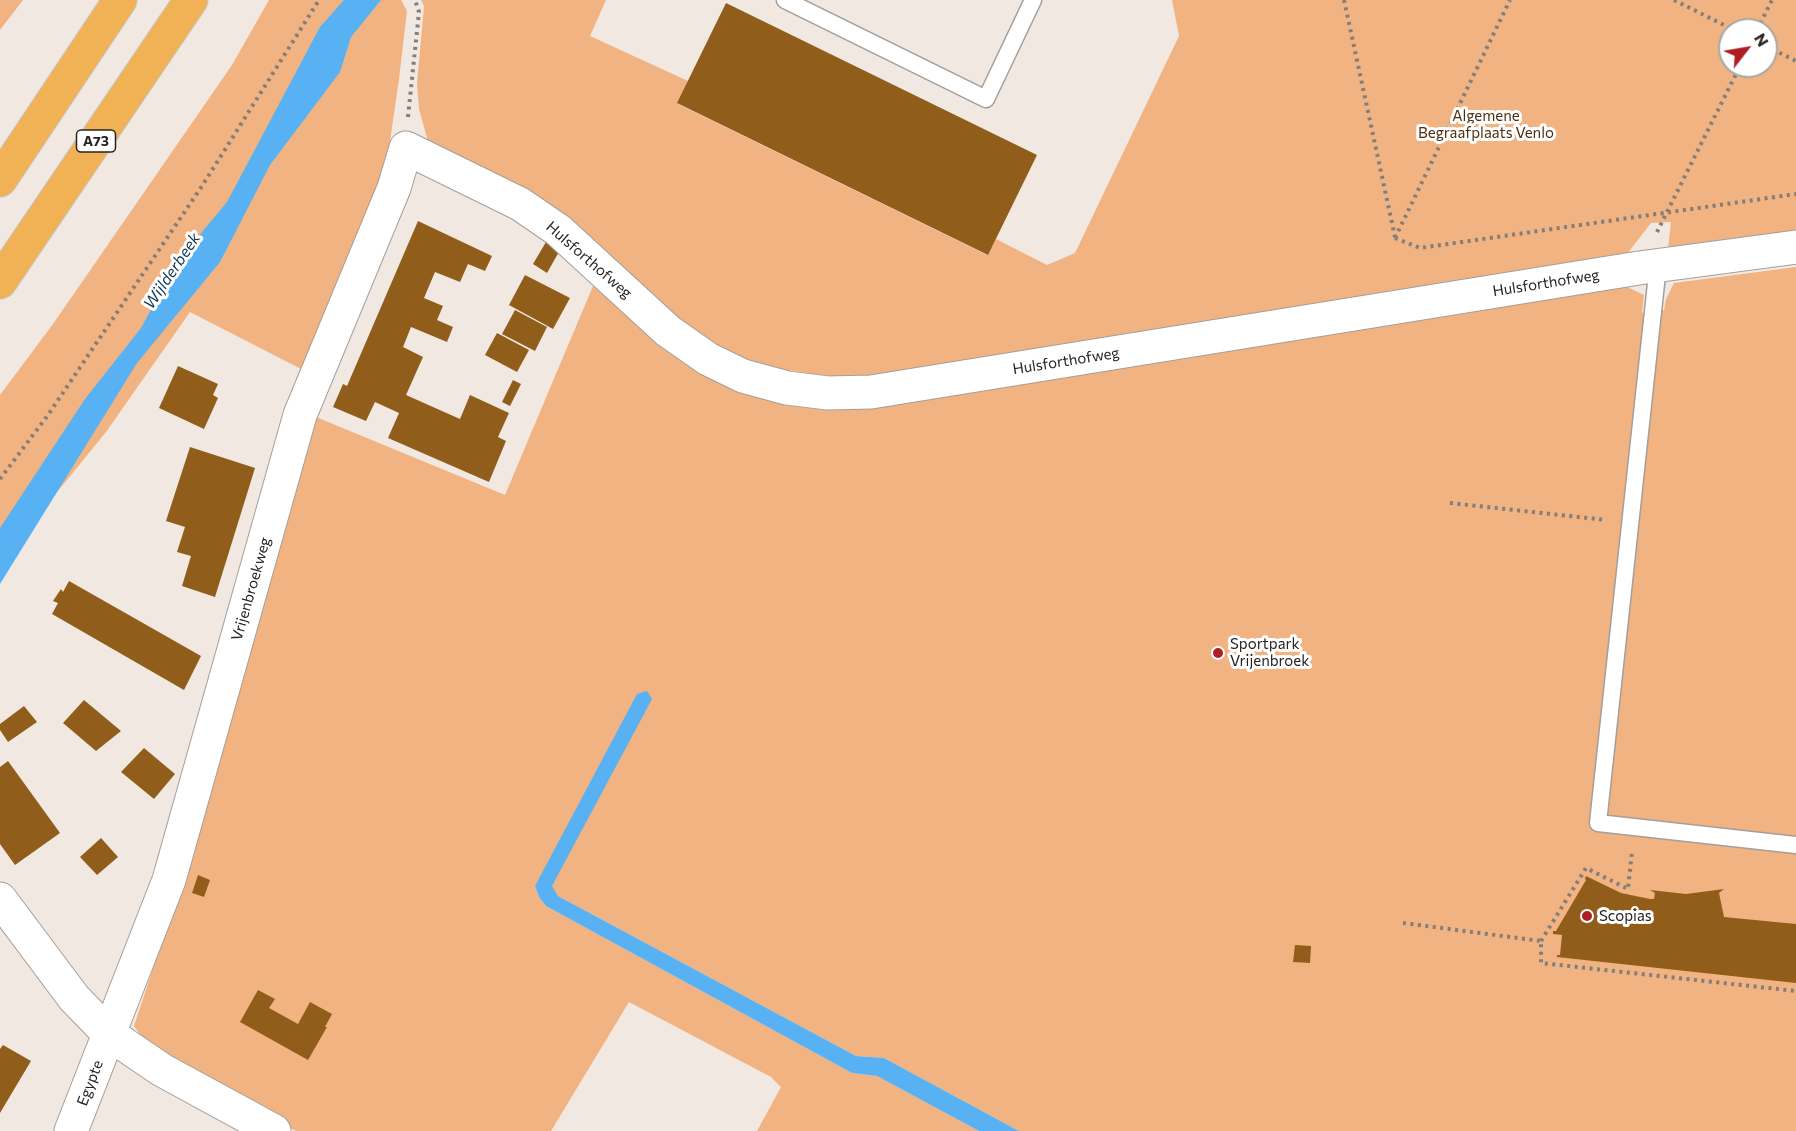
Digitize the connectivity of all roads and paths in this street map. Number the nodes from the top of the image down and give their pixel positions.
1 (120, 0) edge
2 (191, 0) edge
3 (319, 0) edge
4 (415, 0) edge
5 (785, 0) edge
6 (1033, 0) edge
7 (1344, 0) edge
8 (1510, 0) edge
9 (1674, 0) edge
10 (1772, 0) edge
11 (1763, 18) edge
12 (1718, 22) edge
13 (1778, 52) edge
14 (1796, 61) edge
15 (1734, 78) edge
16 (406, 148) junction
17 (0, 180) edge
18 (1796, 194) edge
19 (1666, 212) junction
20 (1395, 238) junction
21 (1796, 247) edge
22 (1648, 267) junction
23 (0, 282) edge
24 (0, 479) edge
25 (1450, 503) dead end
26 (1630, 523) junction
27 (1635, 827) junction
28 (1796, 845) edge
29 (0, 899) edge
30 (1403, 923) dead end
31 (1541, 941) junction
32 (1796, 991) edge
33 (109, 1034) junction
34 (71, 1131) edge
35 (274, 1131) edge

1 - 17 highway
2 - 23 highway, A73
3 - 24 path
4 - 16 path
5 - 6 lane
7 - 20 path
8 - 20 path
9 - 12 path
10 - 11 path
13 - 14 path
15 - 19 path
16 - 22 street, Hulsforthofweg
16 - 33 street, Vrijenbroekweg
18 - 19 path
19 - 20 path
19 - 22 path
21 - 22 street, Hulsforthofweg
22 - 26 lane
25 - 26 path
26 - 27 lane
27 - 28 lane
27 - 31 path
29 - 33 street
30 - 31 path
31 - 32 path
33 - 34 street, Egypte
33 - 35 street

